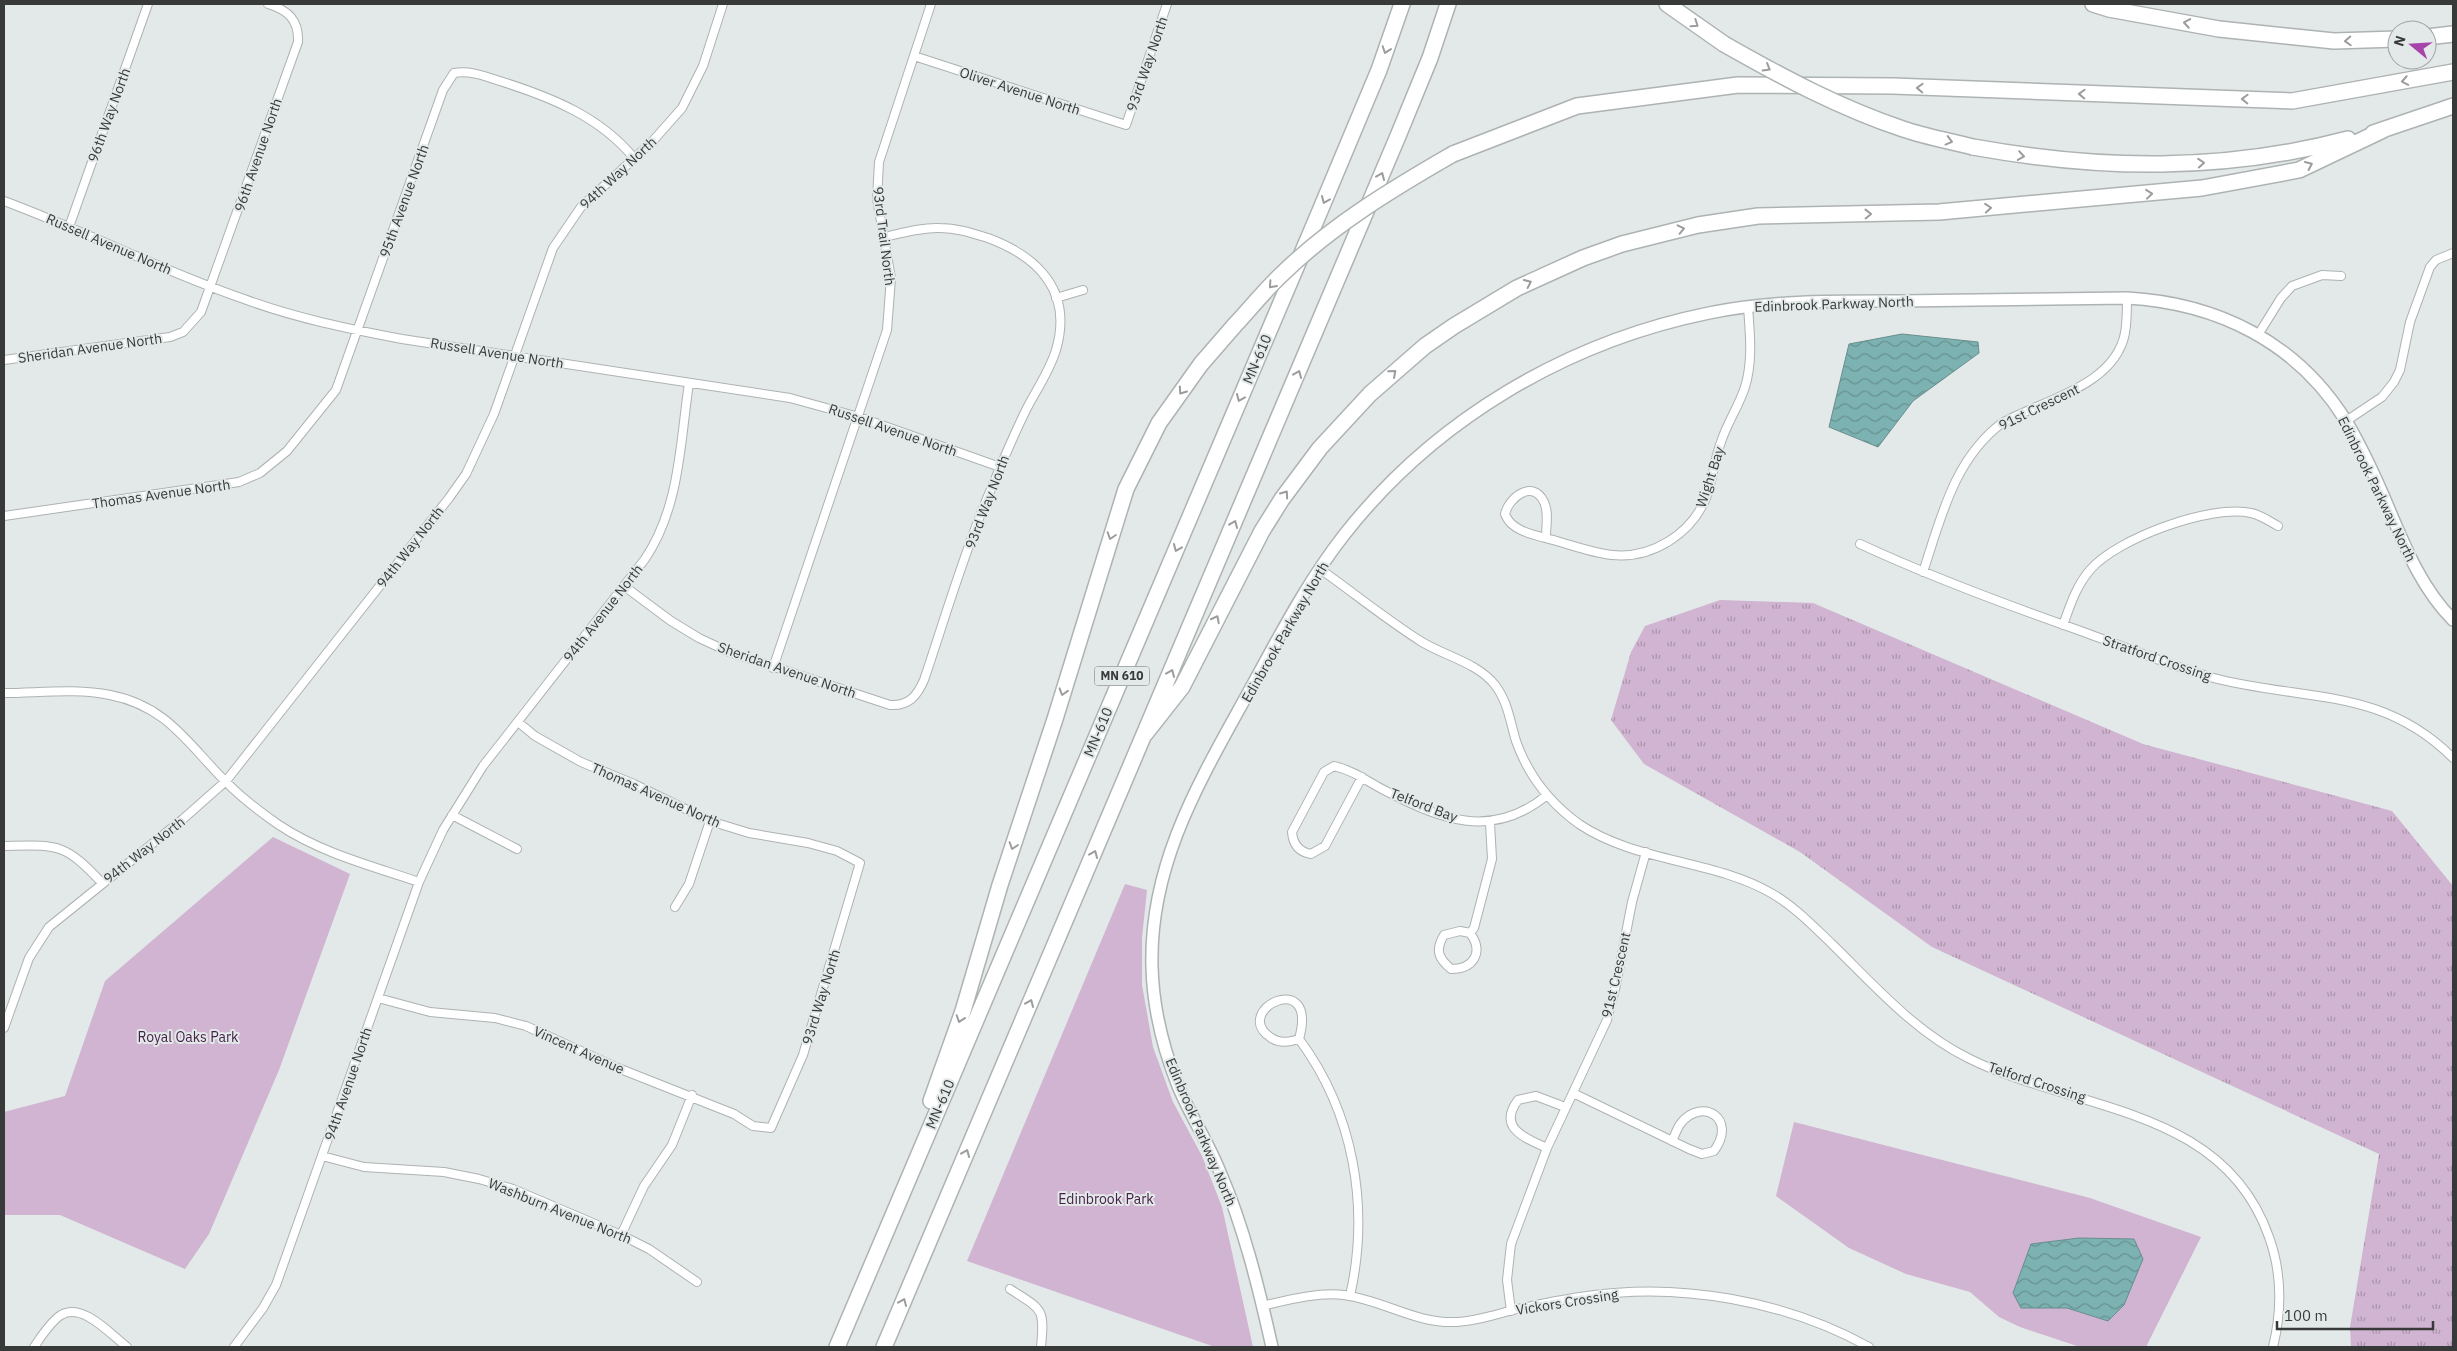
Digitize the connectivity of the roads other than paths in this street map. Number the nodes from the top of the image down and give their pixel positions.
1 (148, 4) edge
2 (268, 4) edge
3 (723, 4) edge
4 (931, 4) edge
5 (1168, 4) edge
6 (1402, 4) edge
7 (1448, 4) edge
8 (1667, 4) edge
9 (2093, 4) edge
10 (2453, 34) edge
11 (2437, 36) edge
12 (2387, 39) edge
13 (914, 56) junction
14 (2453, 72) edge
15 (2453, 106) edge
16 (1126, 125) joint
17 (2383, 130) junction
18 (634, 158) junction
19 (4, 201) edge
20 (69, 227) junction
21 (884, 236) junction
22 (2453, 252) edge
23 (2341, 276) dead end
24 (211, 288) junction
25 (1083, 290) dead end
26 (1056, 298) junction
27 (2127, 298) junction
28 (1748, 307) junction
29 (358, 330) junction
30 (2258, 335) junction
31 (514, 356) junction
32 (4, 360) edge
33 (690, 383) junction
34 (858, 418) junction
35 (2346, 421) junction
36 (1000, 467) junction
37 (4, 516) edge
38 (2278, 526) dead end
39 (1546, 537) junction
40 (1860, 544) dead end
41 (1320, 568) junction
42 (1922, 572) junction
43 (624, 586) junction
44 (2453, 620) edge
45 (2063, 625) junction
46 (773, 668) junction
47 (4, 693) edge
48 (906, 704) joint
49 (518, 722) junction
50 (1145, 734) junction
51 (2453, 758) edge
52 (1362, 777) junction
53 (226, 781) junction
54 (1547, 795) junction
55 (452, 815) junction
56 (710, 821) junction
57 (1490, 823) junction
58 (4, 846) edge
59 (517, 849) dead end
60 (1646, 852) junction
61 (860, 863) joint
62 (419, 882) junction
63 (102, 883) junction
64 (675, 907) dead end
65 (1470, 933) junction
66 (378, 998) junction
67 (4, 1028) edge
68 (1300, 1039) junction
69 (1573, 1093) junction
70 (692, 1096) junction
71 (1565, 1107) junction
72 (771, 1128) joint
73 (1672, 1141) junction
74 (1547, 1148) junction
75 (322, 1156) junction
76 (621, 1235) junction
77 (697, 1282) dead end
78 (1010, 1289) dead end
79 (1350, 1296) junction
80 (1262, 1306) junction
81 (1511, 1311) junction
82 (34, 1347) edge
83 (126, 1347) edge
84 (234, 1347) edge
85 (832, 1347) edge
86 (837, 1347) edge
87 (884, 1347) edge
88 (1041, 1347) edge
89 (1272, 1347) edge
90 (1868, 1347) edge
91 (2272, 1347) edge

1 - 20 street, 96th Way North
2 - 24 street, 96th Avenue North
3 - 18 street, 94th Way North
4 - 13 street, 93rd Trail North
5 - 16 street, 93rd Way North
6 -> 86 highway, MN-610 / MN 610
50 -> 7 highway, MN 610
8 -> 17 highway, bridge
12 -> 9 highway
10 - 11 highway
13 - 16 street, Oliver Avenue North
13 - 21 street, 93rd Trail North
14 -> 85 highway, bridge
15 - 17 highway
50 -> 17 highway
18 - 29 street, 95th Avenue North
18 - 31 street, 94th Way North
19 - 20 street, Russell Avenue North
20 - 24 street, Russell Avenue North
21 - 26 street
21 - 34 street, 93rd Trail North
22 - 35 street
23 - 30 street
24 - 29 street, Russell Avenue North
24 - 32 street, Sheridan Avenue North
25 - 26 street
26 - 36 street, 93rd Way North
27 - 28 street, Edinbrook Parkway North
27 - 30 street, Edinbrook Parkway North
27 - 42 street, 91st Crescent
28 - 39 street, Wight Bay
28 - 41 street, Edinbrook Parkway North
29 - 31 street, Russell Avenue North
29 - 37 street, Thomas Avenue North
30 - 35 street, Edinbrook Parkway North
31 - 33 street, Russell Avenue North
31 - 53 street, 94th Way North
33 - 34 street, Russell Avenue North
33 - 43 street, 94th Avenue North
34 - 36 street, Russell Avenue North
34 - 46 street, 93rd Trail North
35 - 44 street, Edinbrook Parkway North
36 - 48 street, 93rd Way North
38 - 45 street
39 - 39 street, Wight Bay
40 - 42 street, Stratford Crossing
41 - 54 street, Telford Crossing
41 - 80 street, Edinbrook Parkway North
42 - 45 street, Stratford Crossing
43 - 46 street, Sheridan Avenue North
43 - 49 street, 94th Avenue North
45 - 51 street, Stratford Crossing
46 - 48 street, Sheridan Avenue North
47 - 53 street
49 - 55 street, 94th Avenue North
49 - 56 street, Thomas Avenue North
87 -> 50 highway, MN 610
52 - 52 street, Telford Bay
52 - 57 street, Telford Bay
53 - 62 street
53 - 63 street, 94th Way North
54 - 57 street, Telford Bay
54 - 60 street, Telford Crossing
55 - 59 street
55 - 62 street, 94th Avenue North
56 - 61 street, Thomas Avenue North
56 - 64 street
57 - 65 street
58 - 63 street
60 - 69 street, 91st Crescent
60 - 91 street, Telford Crossing
61 - 72 street, 93rd Way North
62 - 66 street, 94th Avenue North
63 - 67 street, 94th Way North
65 - 65 street
66 - 70 street, Vincent Avenue
66 - 75 street, 94th Avenue North
68 - 68 street
68 - 79 street
69 - 71 street, 91st Crescent
69 - 73 street
70 - 72 street, Vincent Avenue
70 - 76 street
71 - 74 street, 91st Crescent
71 - 74 street
73 - 73 street
74 - 81 street, 91st Crescent
75 - 76 street, Washburn Avenue North
75 - 84 street, 94th Avenue North
76 - 77 street, Washburn Avenue North
78 - 88 street
79 - 80 street, Vickors Crossing
79 - 81 street, Vickors Crossing
80 - 89 street, Edinbrook Parkway North
81 - 90 street, Vickors Crossing
82 - 83 street

